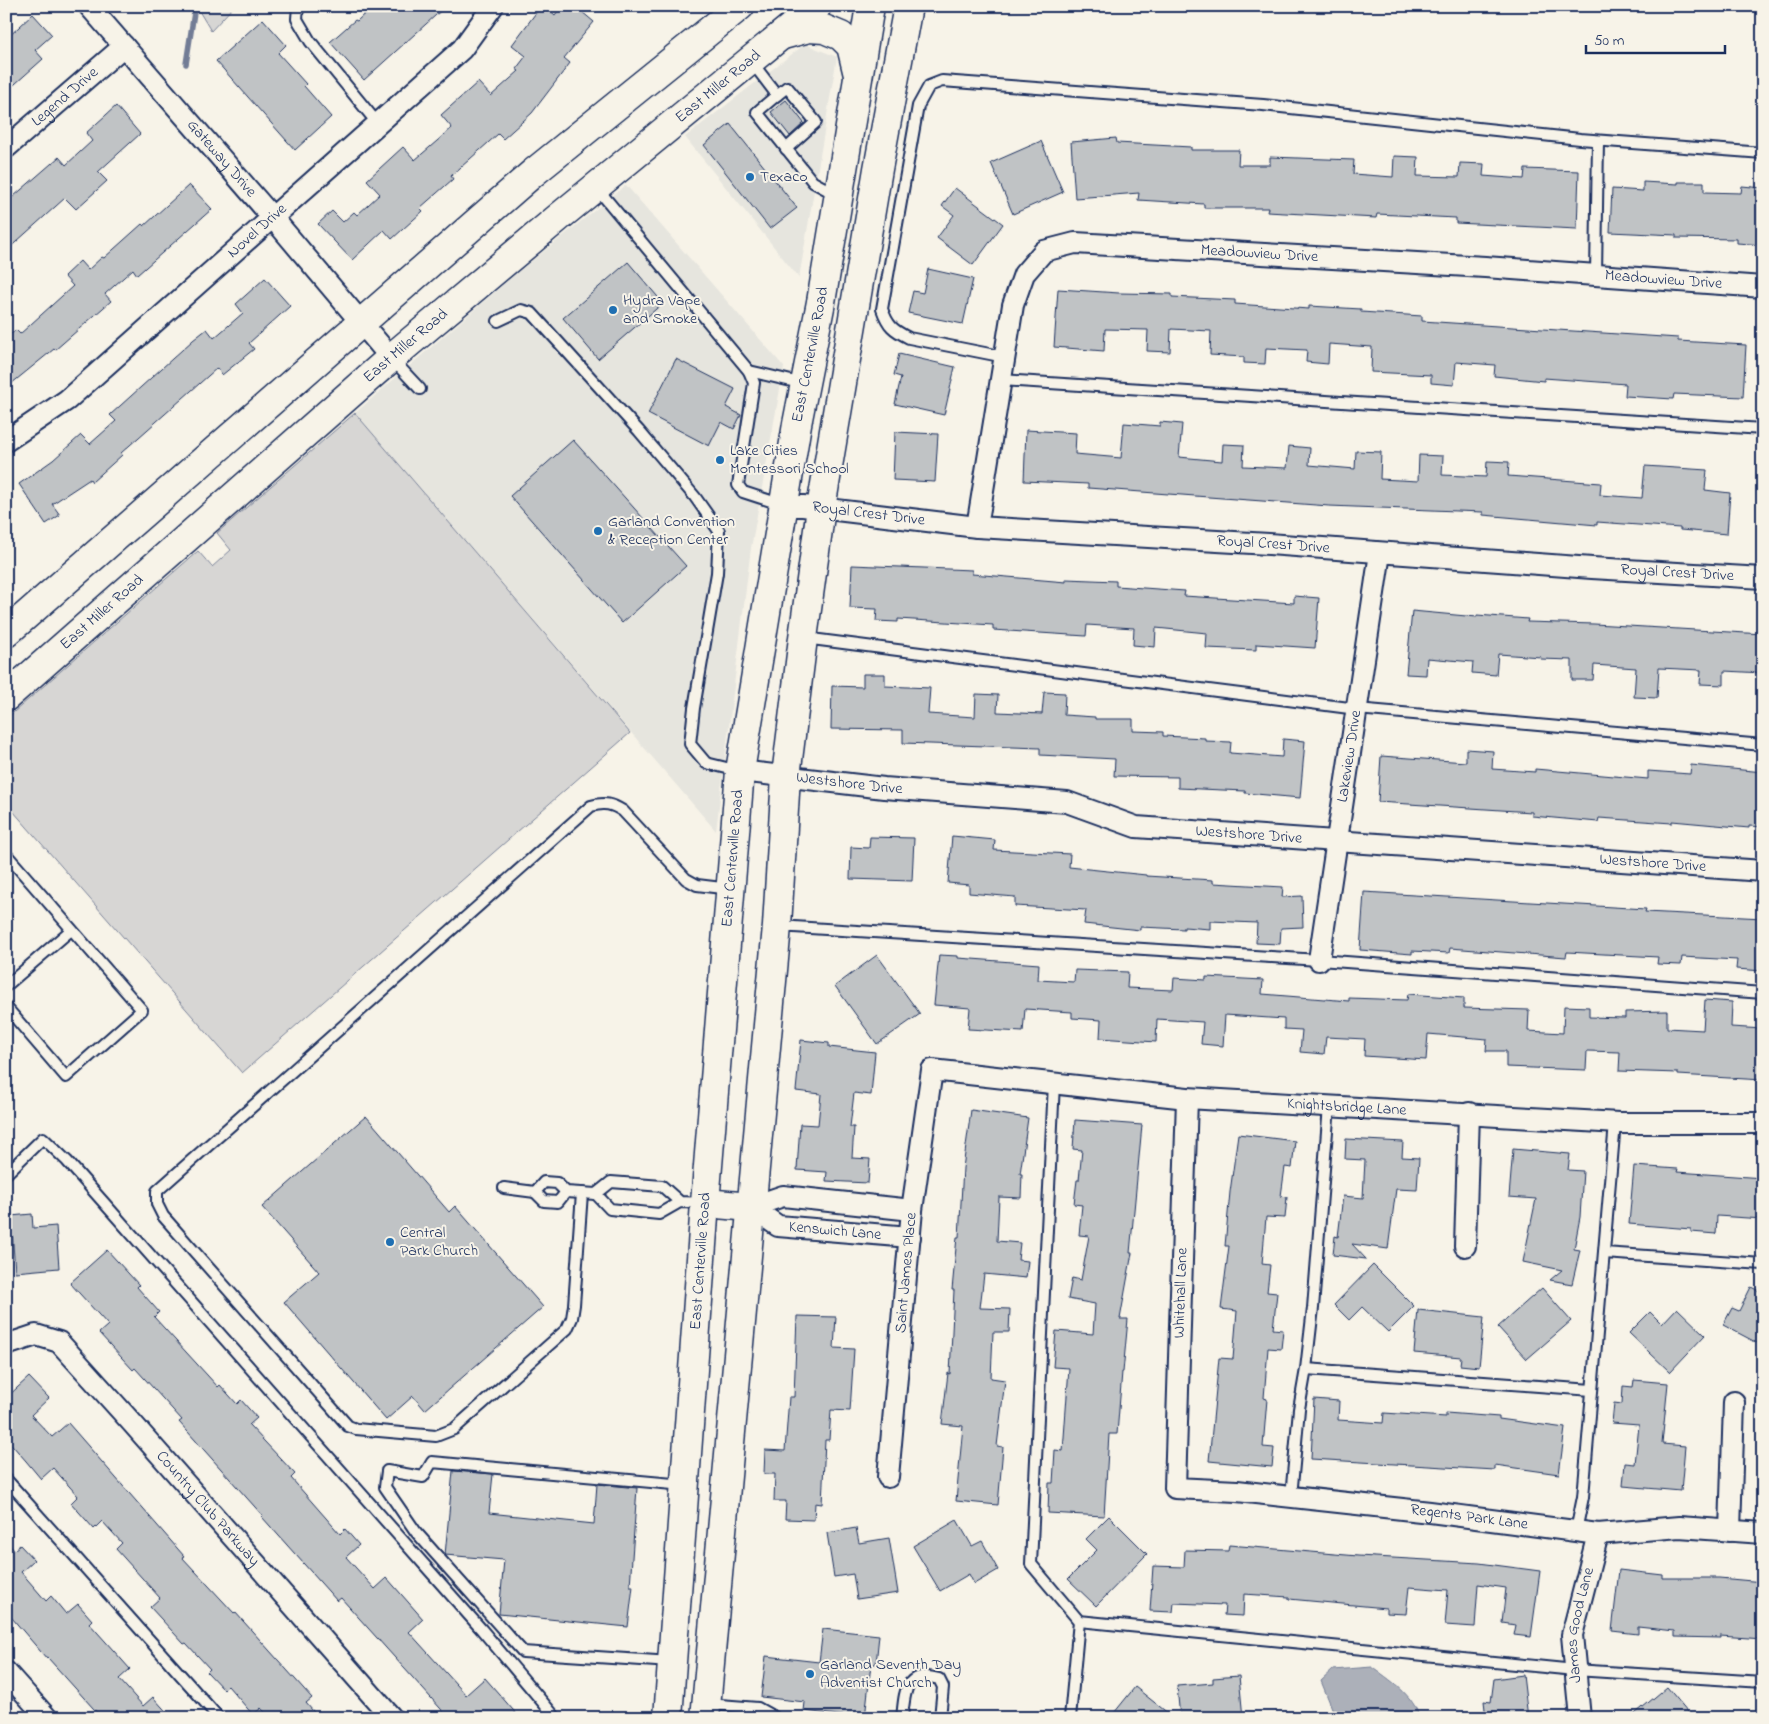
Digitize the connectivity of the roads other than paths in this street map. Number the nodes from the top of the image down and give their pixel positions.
1 (89, 6) edge
2 (298, 6) edge
3 (493, 6) edge
4 (740, 6) edge
5 (816, 6) edge
6 (870, 6) edge
7 (908, 6) edge
8 (782, 35) junction
9 (124, 46) junction
10 (751, 60) junction
11 (858, 78) junction
12 (777, 95) junction
13 (378, 124) junction
14 (1598, 141) junction
15 (6, 148) edge
16 (786, 149) junction
17 (1763, 154) edge
18 (596, 187) junction
19 (838, 195) junction
20 (873, 201) junction
21 (273, 218) junction
22 (1596, 275) junction
23 (1763, 287) edge
24 (498, 321) dead end
25 (362, 323) junction
26 (1005, 357) junction
27 (391, 358) junction
28 (749, 371) junction
29 (1001, 380) junction
30 (805, 384) junction
31 (420, 389) dead end
32 (1763, 429) edge
33 (6, 441) edge
34 (784, 506) junction
35 (821, 508) junction
36 (977, 526) junction
37 (1380, 553) junction
38 (1763, 578) edge
39 (6, 633) edge
40 (803, 638) junction
41 (6, 697) edge
42 (1357, 709) junction
43 (1763, 745) edge
44 (740, 772) junction
45 (786, 776) junction
46 (1336, 843) junction
47 (6, 854) edge
48 (1763, 871) edge
49 (730, 889) junction
50 (777, 926) junction
51 (71, 930) junction
52 (1319, 960) junction
53 (6, 986) edge
54 (1763, 994) edge
55 (6, 1007) edge
56 (932, 1070) joint
57 (1054, 1084) junction
58 (1187, 1098) junction
59 (1329, 1106) junction
60 (1468, 1113) junction
61 (1614, 1122) junction
62 (1763, 1123) edge
63 (6, 1174) edge
64 (504, 1188) dead end
65 (535, 1192) junction
66 (566, 1192) junction
67 (582, 1193) junction
68 (596, 1194) junction
69 (692, 1202) junction
70 (751, 1207) junction
71 (912, 1210) junction
72 (910, 1237) junction
73 (1465, 1246) dead end
74 (1604, 1253) junction
75 (1763, 1264) edge
76 (6, 1345) edge
77 (1306, 1369) junction
78 (1592, 1390) junction
79 (1734, 1402) dead end
80 (888, 1476) dead end
81 (6, 1479) edge
82 (684, 1485) junction
83 (725, 1486) junction
84 (1175, 1488) joint
85 (1291, 1497) junction
86 (1576, 1531) junction
87 (1730, 1531) junction
88 (1763, 1533) edge
89 (1598, 1534) junction
90 (1079, 1621) junction
91 (672, 1662) junction
92 (1575, 1670) junction
93 (6, 1672) edge
94 (1763, 1682) edge
95 (669, 1710) edge
96 (705, 1711) edge
97 (47, 1718) edge
98 (219, 1718) edge
99 (392, 1718) edge
100 (556, 1718) edge
101 (776, 1718) edge
102 (902, 1718) edge
103 (940, 1718) edge
104 (1070, 1718) edge
105 (1580, 1718) edge

1 - 9 street, Gateway Drive
2 - 13 lane
3 - 13 street, Novel Drive
4 - 25 main road
5 - 8 main road, East Miller Road
6 - 11 main road, East Centerville Road
7 - 20 main road
8 - 10 main road, East Miller Road
8 - 11 main road
9 - 15 street, Legend Drive
9 - 21 street, Gateway Drive
10 - 12 lane
10 - 18 main road, East Miller Road
11 - 19 main road, East Centerville Road
12 - 16 lane
12 - 16 lane
13 - 21 street, Novel Drive
14 - 17 lane
14 - 22 lane
14 - 26 lane
16 - 19 lane
18 - 27 main road, East Miller Road
18 - 28 lane
19 - 20 main road
19 - 30 main road, East Centerville Road
20 - 35 main road
21 - 25 street, Gateway Drive
21 - 33 street, Novel Drive
22 - 23 street, Meadowview Drive
22 - 26 street, Meadowview Drive
24 - 44 lane
25 - 27 street, Gateway Drive
25 - 39 main road
26 - 29 street, Meadowview Drive
27 - 31 lane
27 - 41 main road, East Miller Road
28 - 30 lane
28 - 34 lane
29 - 32 lane
29 - 36 street, Meadowview Drive
30 - 34 main road, East Centerville Road
34 - 35 street, Royal Crest Drive
34 - 44 main road, East Centerville Road
35 - 36 street, Royal Crest Drive
35 - 40 main road
36 - 37 street, Royal Crest Drive
37 - 38 street, Royal Crest Drive
37 - 42 street, Lakeview Drive
40 - 42 lane
40 - 45 main road
42 - 43 lane
42 - 46 street, Lakeview Drive
44 - 45 street, Westshore Drive
44 - 49 main road, East Centerville Road
45 - 46 street, Westshore Drive
45 - 50 main road
46 - 48 street, Westshore Drive
46 - 52 street, Lakeview Drive
47 - 51 lane
49 - 67 lane
49 - 69 main road, East Centerville Road
50 - 52 lane
50 - 70 main road
51 - 53 lane
51 - 55 lane
52 - 54 lane
56 - 57 street, Knightsbridge Lane
56 - 71 street, Saint James Place
57 - 58 street, Knightsbridge Lane
57 - 90 lane
58 - 59 street, Knightsbridge Lane
58 - 84 street, Whitehall Lane
59 - 60 street, Knightsbridge Lane
59 - 77 lane
60 - 61 street, Knightsbridge Lane
60 - 73 street
61 - 62 street, Knightsbridge Lane
61 - 74 lane
63 - 100 lane
64 - 65 lane
65 - 66 lane
65 - 66 lane
66 - 67 lane
67 - 68 lane
68 - 69 lane
68 - 69 lane
69 - 70 main road
69 - 82 main road, East Centerville Road
70 - 71 street, Kenswich Lane
70 - 72 street, Kenswich Lane
70 - 83 main road
71 - 72 street, Saint James Place
72 - 80 street, Saint James Place
74 - 75 lane
74 - 78 lane
76 - 99 street, Country Club Parkway
77 - 78 lane
77 - 85 lane
78 - 86 lane
79 - 87 street
81 - 98 lane
82 - 83 main road
82 - 91 main road, East Centerville Road
82 - 91 lane
83 - 96 main road
84 - 85 street, Regents Park Lane
85 - 86 street, Regents Park Lane
86 - 89 street, Regents Park Lane
87 - 88 street, Regents Park Lane
87 - 89 street, Regents Park Lane
89 - 92 street, James Good Lane
90 - 92 lane
90 - 104 lane
91 - 95 main road, East Centerville Road
92 - 94 lane
92 - 105 street, James Good Lane
93 - 97 street
95 - 96 main road
96 - 101 lane
102 - 103 lane

